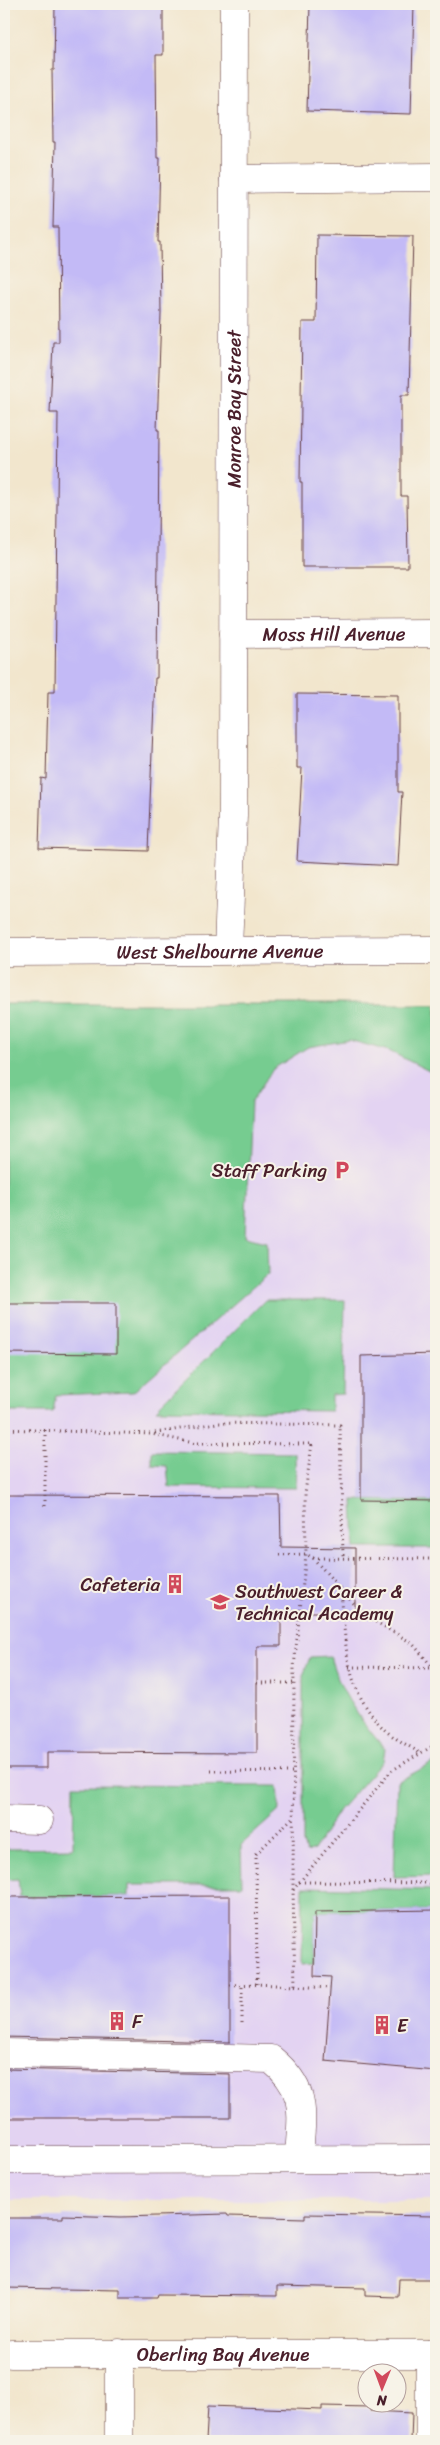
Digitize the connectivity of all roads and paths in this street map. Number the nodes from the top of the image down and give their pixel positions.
1 (234, 4) edge
2 (436, 177) edge
3 (234, 179) junction
4 (436, 633) edge
5 (233, 634) junction
6 (228, 950) junction
7 (436, 950) edge
8 (4, 952) edge
9 (4, 1429) edge
10 (45, 1430) junction
11 (151, 1434) junction
12 (45, 1509) dead end
13 (306, 1554) junction
14 (279, 1555) dead end
15 (313, 1558) junction
16 (343, 1558) junction
17 (436, 1559) edge
18 (341, 1590) junction
19 (348, 1667) junction
20 (433, 1668) junction
21 (436, 1671) edge
22 (257, 1683) dead end
23 (294, 1683) junction
24 (436, 1744) edge
25 (420, 1753) junction
26 (210, 1770) dead end
27 (294, 1772) junction
28 (293, 1817) junction
29 (4, 1819) edge
30 (39, 1820) dead end
31 (299, 1882) junction
32 (436, 1883) edge
33 (293, 1890) junction
34 (242, 1984) junction
35 (257, 1984) junction
36 (230, 1985) dead end
37 (296, 1988) junction
38 (330, 1988) dead end
39 (242, 2032) dead end
40 (4, 2053) edge
41 (299, 2159) junction
42 (436, 2159) edge
43 (4, 2160) edge
44 (119, 2353) junction
45 (11, 2354) dead end
46 (433, 2354) edge
47 (119, 2441) edge
48 (430, 2441) edge

1 - 3 street, Monroe Bay Street
2 - 3 street
3 - 5 street, Monroe Bay Street
4 - 5 street, Moss Hill Avenue
5 - 6 street, Monroe Bay Street
6 - 7 street, West Shelbourne Avenue
6 - 8 street, West Shelbourne Avenue
9 - 10 path
10 - 11 path
10 - 12 path
11 - 13 path
11 - 16 path
13 - 14 path
13 - 15 path
13 - 23 path
15 - 16 path
15 - 18 path
16 - 17 path
18 - 19 path
18 - 20 path
19 - 20 path
19 - 25 path
20 - 21 path
22 - 23 path
23 - 27 path
24 - 25 path
25 - 31 path
26 - 27 path
27 - 28 path
28 - 33 path
28 - 35 path
29 - 30 street
31 - 32 path
31 - 33 path
33 - 37 path
34 - 35 path
34 - 36 path
34 - 39 path
35 - 37 path
37 - 38 path
40 - 41 street
41 - 42 street
41 - 43 street
44 - 45 street, Oberling Bay Avenue
44 - 46 street, Oberling Bay Avenue
44 - 47 street
46 - 48 street

